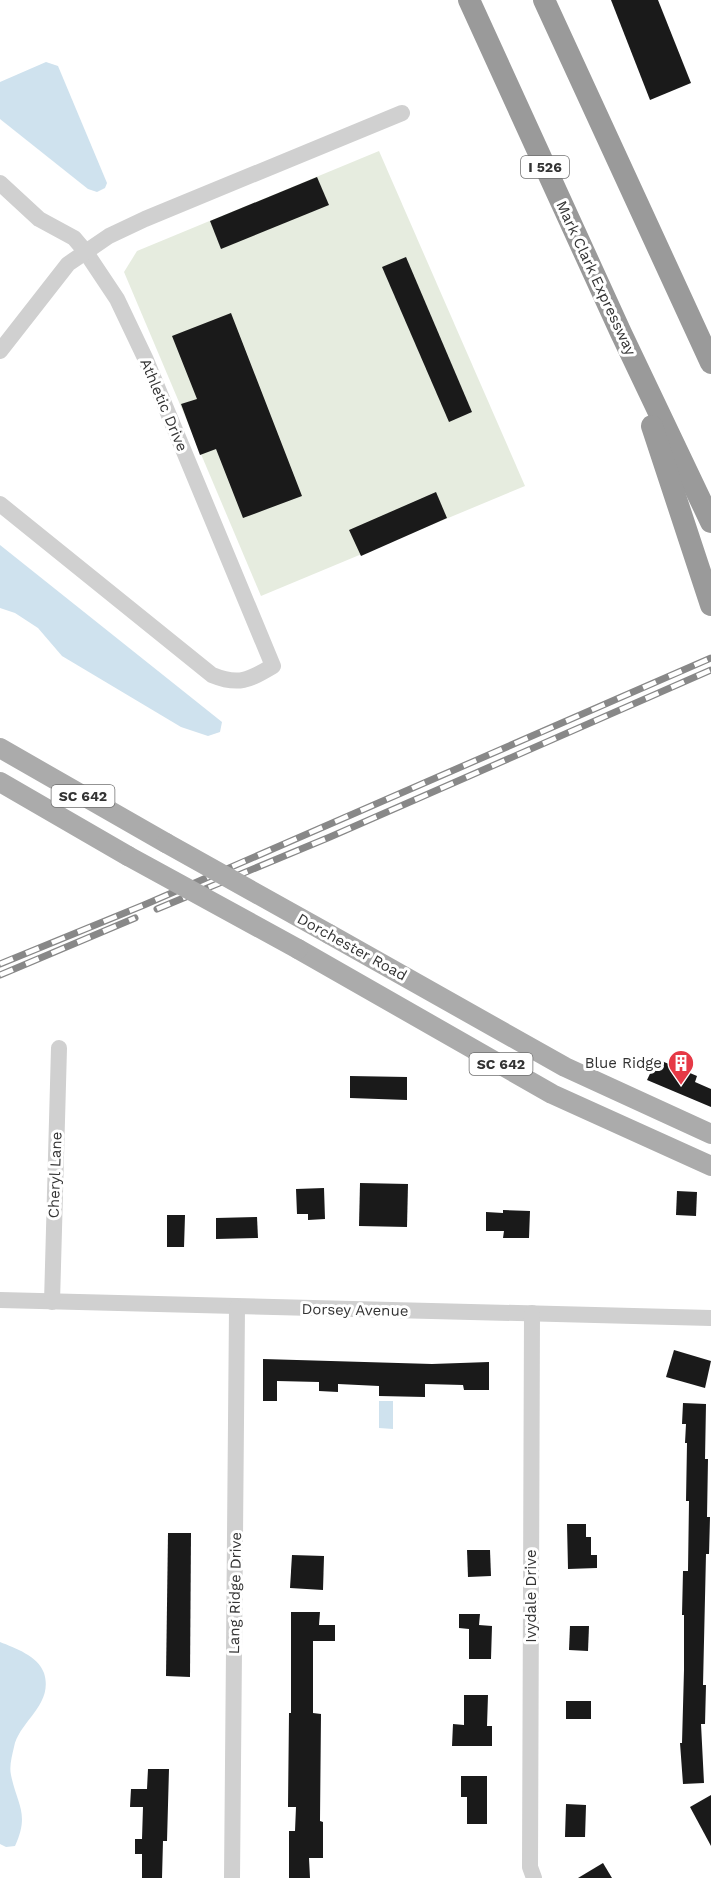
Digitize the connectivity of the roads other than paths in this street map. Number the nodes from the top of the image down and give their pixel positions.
1 (469, 0) edge
2 (546, 0) edge
3 (402, 112) dead end
4 (0, 183) edge
5 (86, 251) junction
6 (621, 333) junction
7 (0, 351) edge
8 (711, 363) edge
9 (0, 504) edge
10 (711, 522) edge
11 (709, 600) edge
12 (0, 748) edge
13 (0, 782) edge
14 (59, 1048) dead end
15 (711, 1134) edge
16 (711, 1166) edge
17 (0, 1300) edge
18 (52, 1302) junction
19 (237, 1308) junction
20 (532, 1313) junction
21 (711, 1318) edge
22 (232, 1878) edge
23 (534, 1878) edge

1 - 6 highway, Mark Clark Expressway / I 526
2 - 8 highway
3 - 5 street
4 - 5 street, Athletic Drive
5 - 7 street
5 - 9 street, Athletic Drive
6 - 10 highway, Mark Clark Expressway / I 526
6 - 11 highway
12 - 15 main road, Dorchester Road / SC 642, bridge
13 - 16 main road, Dorchester Road / SC 642, bridge
14 - 18 street, Cheryl Lane
17 - 18 street, Dorsey Avenue
18 - 19 street, Dorsey Avenue
19 - 20 street, Dorsey Avenue
19 - 22 street, Lang Ridge Drive
20 - 21 street, Dorsey Avenue
20 - 23 street, Ivydale Drive

